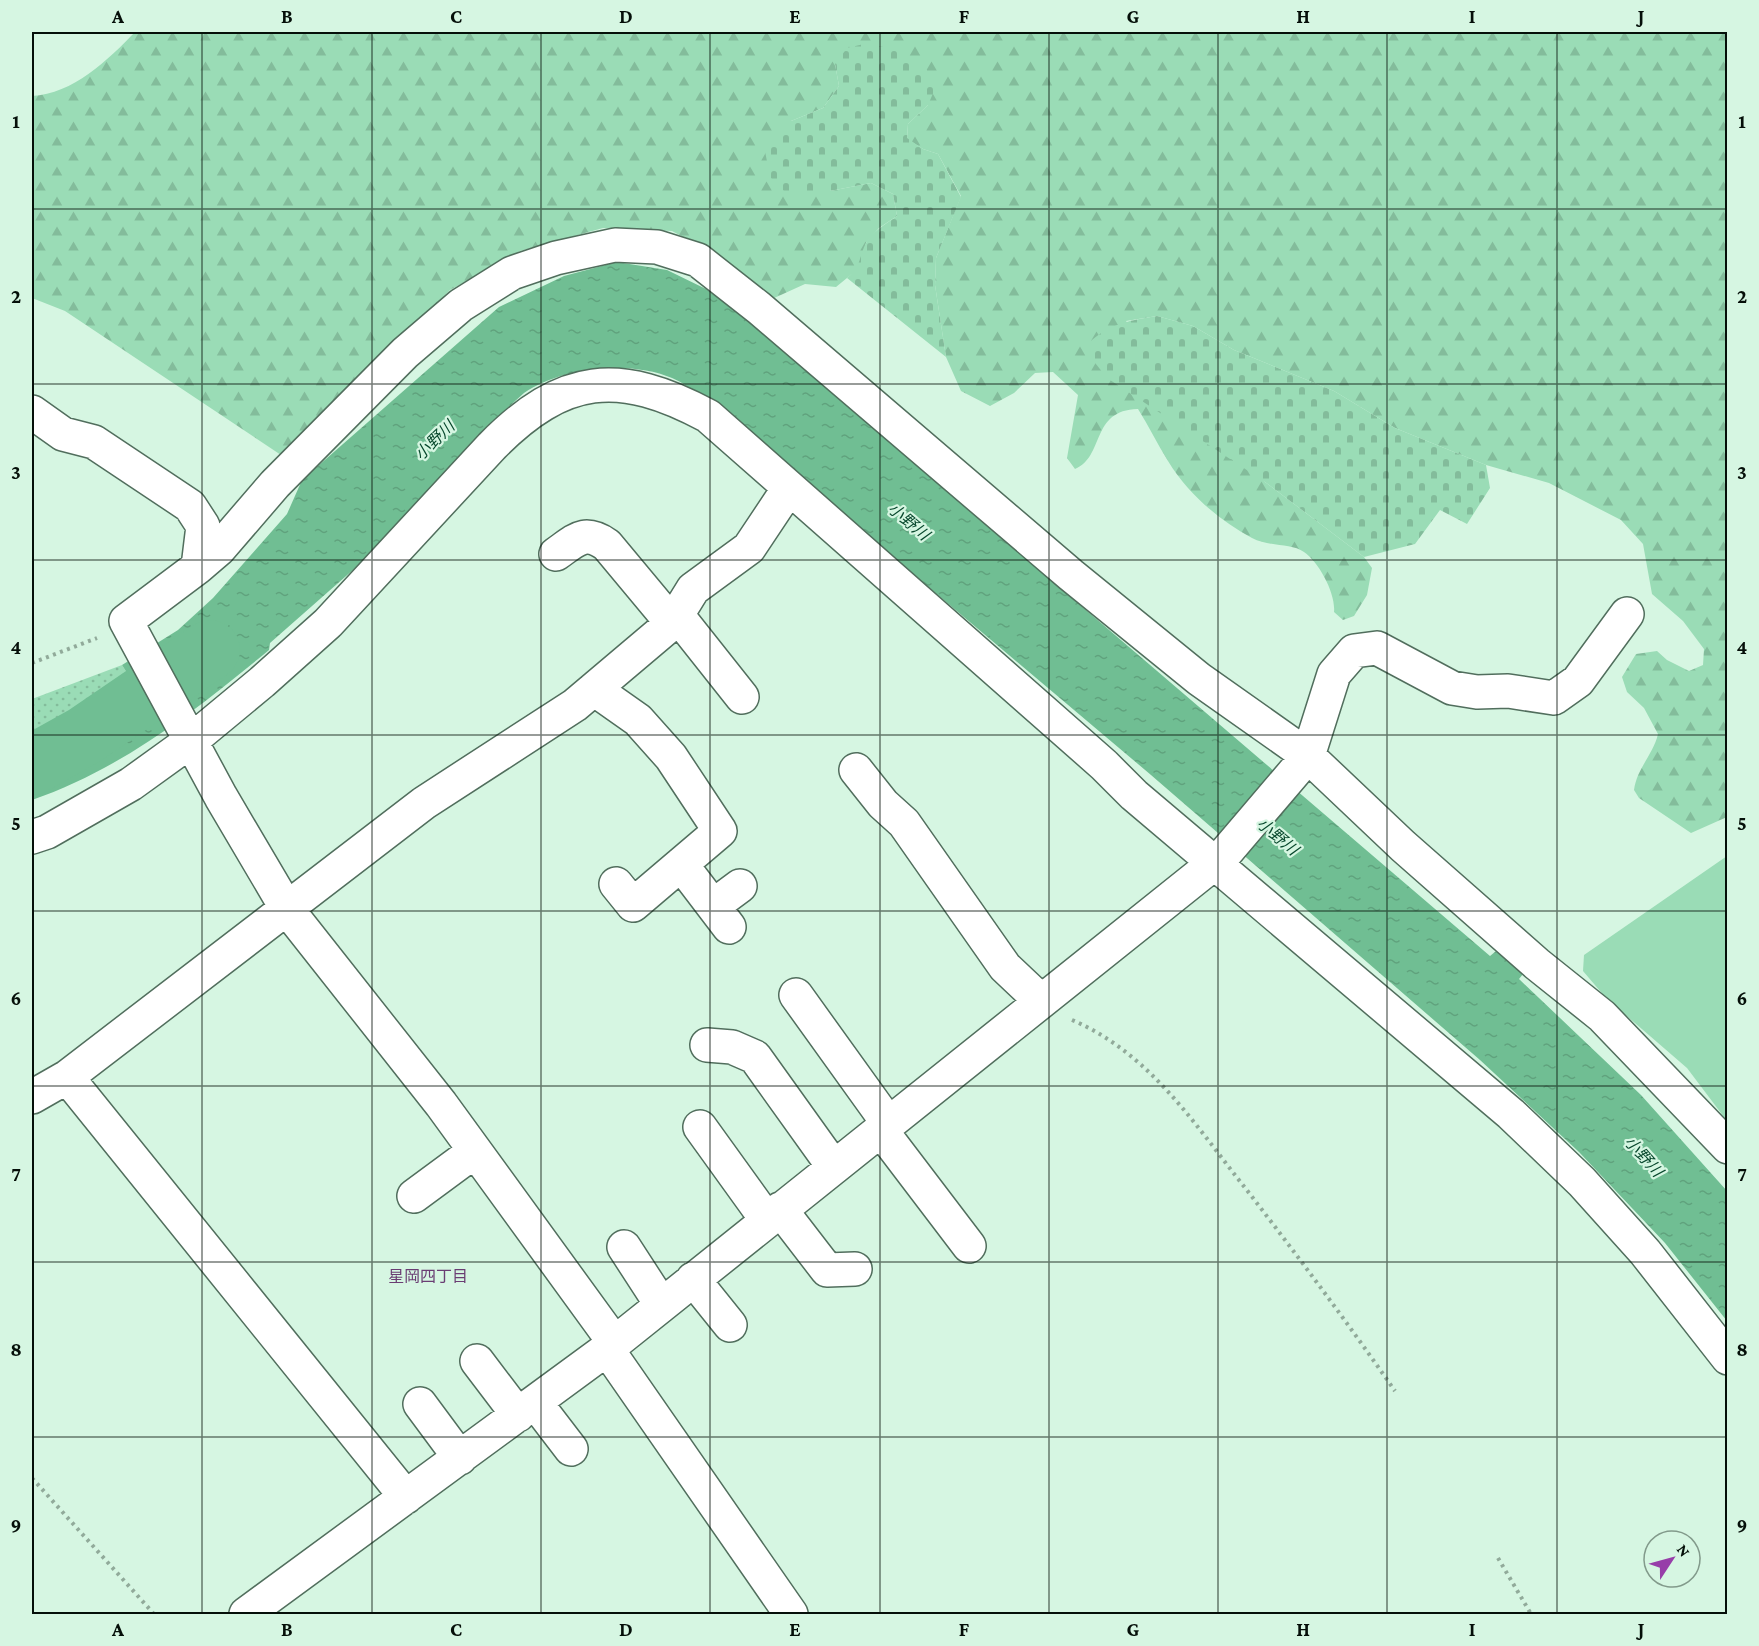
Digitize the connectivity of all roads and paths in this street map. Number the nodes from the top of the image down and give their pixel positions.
1 (32, 412) edge
2 (789, 488) junction
3 (556, 554) dead end
4 (198, 567) junction
5 (1627, 614) dead end
6 (674, 619) junction
7 (131, 631) junction
8 (32, 663) edge
9 (594, 689) junction
10 (742, 697) dead end
11 (188, 734) junction
12 (1303, 763) junction
13 (856, 770) dead end
14 (32, 837) edge
15 (1218, 860) junction
16 (681, 864) junction
17 (616, 884) dead end
18 (740, 886) dead end
19 (287, 909) junction
20 (796, 995) dead end
21 (1041, 1001) junction
22 (707, 1045) dead end
23 (67, 1077) junction
24 (32, 1097) edge
25 (884, 1126) junction
26 (700, 1127) dead end
27 (1728, 1147) edge
28 (475, 1151) junction
29 (833, 1166) junction
30 (414, 1196) dead end
31 (773, 1215) junction
32 (969, 1246) dead end
33 (624, 1247) dead end
34 (855, 1269) dead end
35 (693, 1279) junction
36 (661, 1304) junction
37 (730, 1325) dead end
38 (610, 1346) junction
39 (1728, 1358) edge
40 (477, 1361) dead end
41 (1395, 1391) dead end
42 (420, 1404) dead end
43 (526, 1409) junction
44 (571, 1449) dead end
45 (460, 1458) junction
46 (32, 1478) edge
47 (406, 1497) junction
48 (1498, 1558) dead end
49 (154, 1614) edge
50 (246, 1614) edge
51 (791, 1614) edge
52 (1531, 1614) edge

1 - 4 street
2 - 6 street
2 - 11 street
2 - 15 street
3 - 6 street
4 - 7 street
4 - 12 street
5 - 12 street
6 - 9 street
6 - 10 street
7 - 8 path
7 - 11 street
9 - 16 street
9 - 19 street
11 - 14 street
11 - 19 street
12 - 15 street
12 - 27 street
13 - 21 street
15 - 21 street
15 - 39 street
16 - 17 street
16 - 18 street
19 - 23 street
19 - 28 street
20 - 25 street
21 - 25 street
21 - 41 path
22 - 29 street
23 - 24 street
23 - 47 street
25 - 29 street
25 - 32 street
26 - 31 street
28 - 30 street
28 - 38 street
29 - 31 street
31 - 34 street
31 - 35 street
33 - 36 street
35 - 36 street
35 - 37 street
36 - 38 street
38 - 43 street
38 - 51 street
40 - 43 street
42 - 45 street
43 - 44 street
43 - 45 street
45 - 47 street
46 - 49 path
47 - 50 street
48 - 52 path

